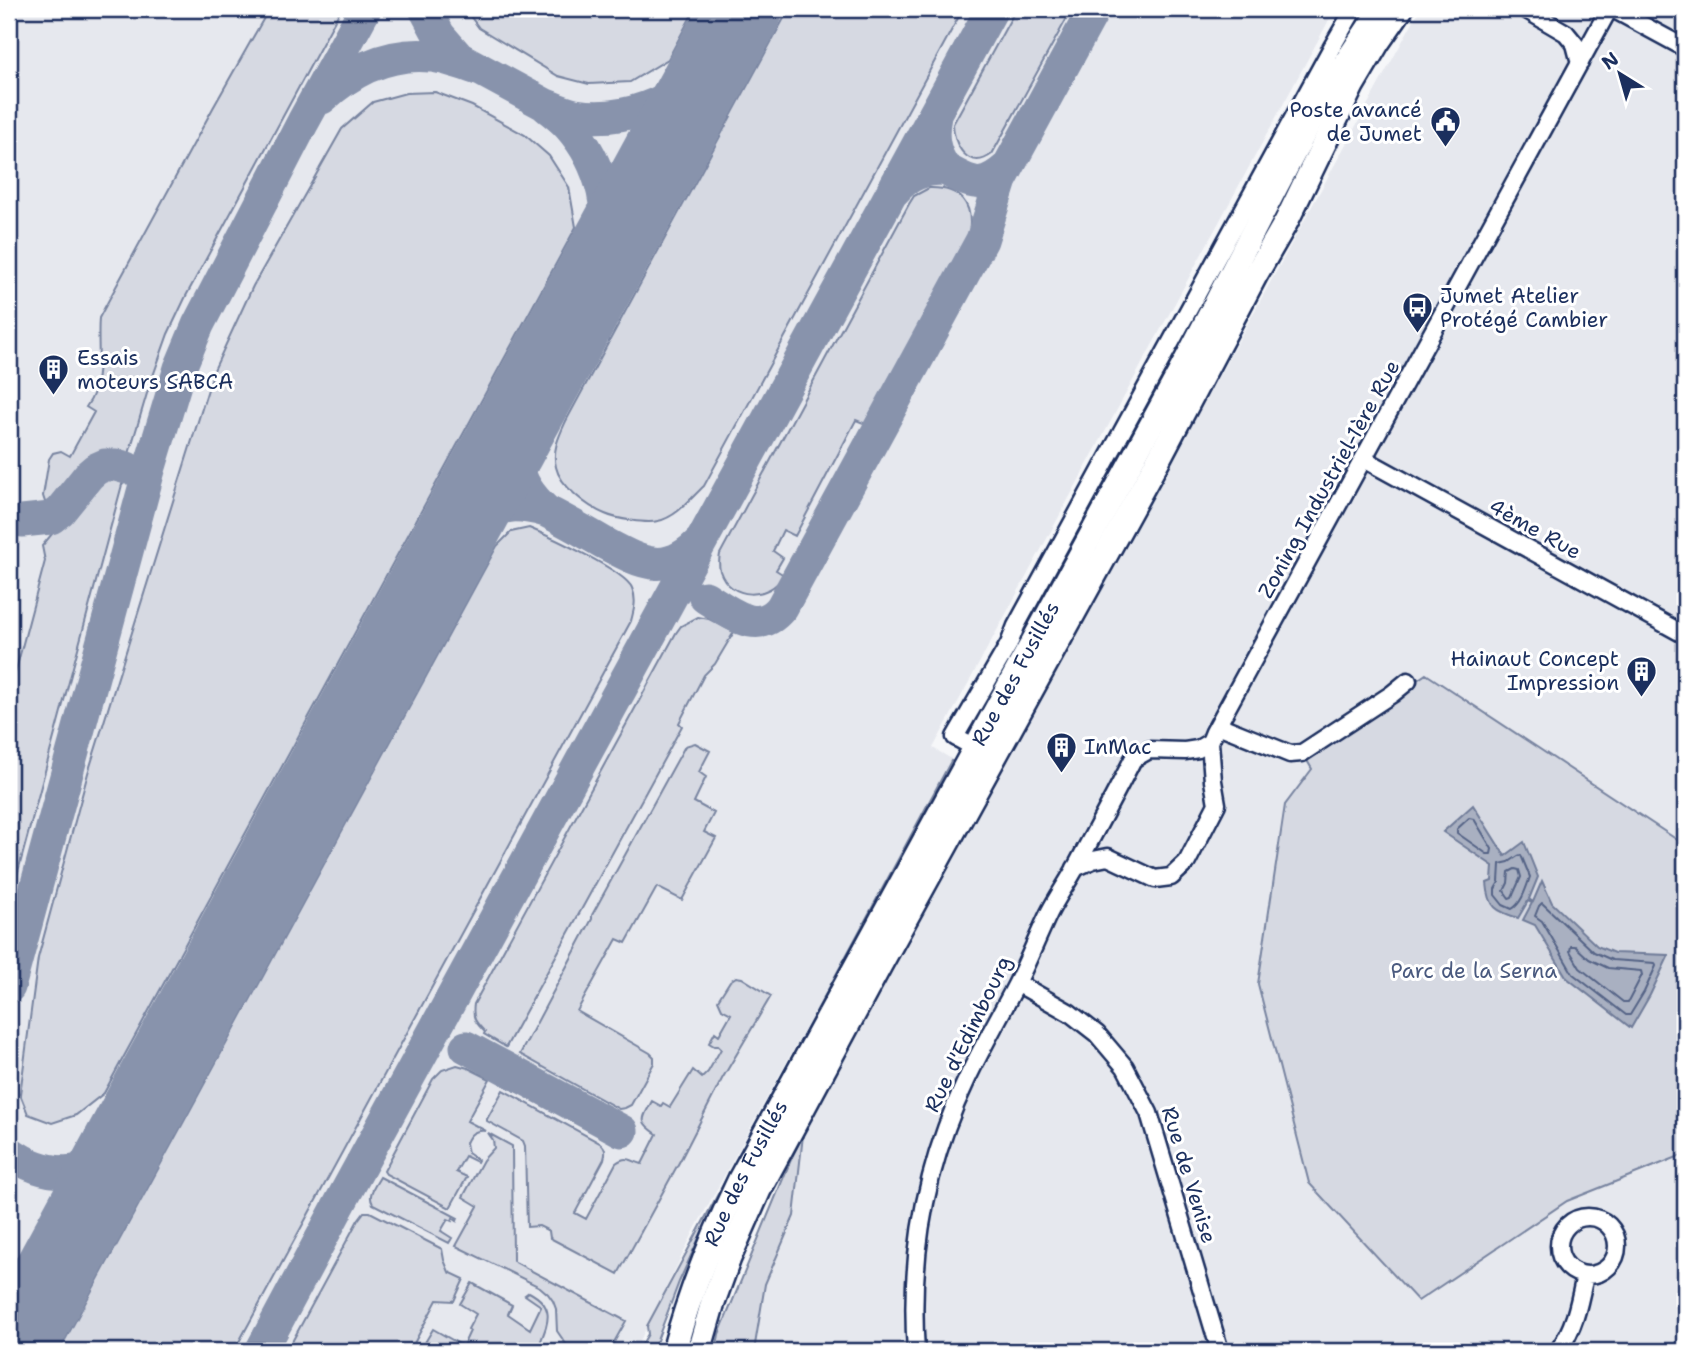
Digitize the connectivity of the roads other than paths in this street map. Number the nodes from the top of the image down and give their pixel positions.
1 (1354, 9) edge
2 (1381, 9) edge
3 (1401, 9) edge
4 (1525, 9) edge
5 (1611, 9) edge
6 (1685, 48) edge
7 (1580, 63) junction
8 (1364, 459) junction
9 (1685, 635) edge
10 (1408, 681) dead end
11 (1218, 725) junction
12 (965, 742) junction
13 (1210, 742) junction
14 (1075, 868) junction
15 (1017, 983) junction
16 (1585, 1275) dead end
17 (685, 1310) junction
18 (700, 1348) edge
19 (668, 1351) edge
20 (674, 1351) edge
21 (916, 1351) edge
22 (1220, 1351) edge
23 (1558, 1351) edge

1 - 12 street
2 - 12 highway, Rue des Fusillés
3 - 18 highway, Rue des Fusillés
4 - 7 street
5 - 6 street
5 - 7 street, Zoning Industriel-1ère Rue
7 - 8 street, Zoning Industriel-1ère Rue
8 - 9 street, 4ème Rue
8 - 11 street, Zoning Industriel-1ère Rue
10 - 11 street
11 - 13 street, Zoning Industriel-1ère Rue
12 - 17 highway, Rue des Fusillés
13 - 14 street, Rue d'Edimbourg
13 - 14 street
14 - 15 street, Rue d'Edimbourg
15 - 21 street, Rue d'Edimbourg
15 - 22 street, Rue de Venise
16 - 23 street
17 - 19 highway
17 - 20 highway, Rue des Fusillés

